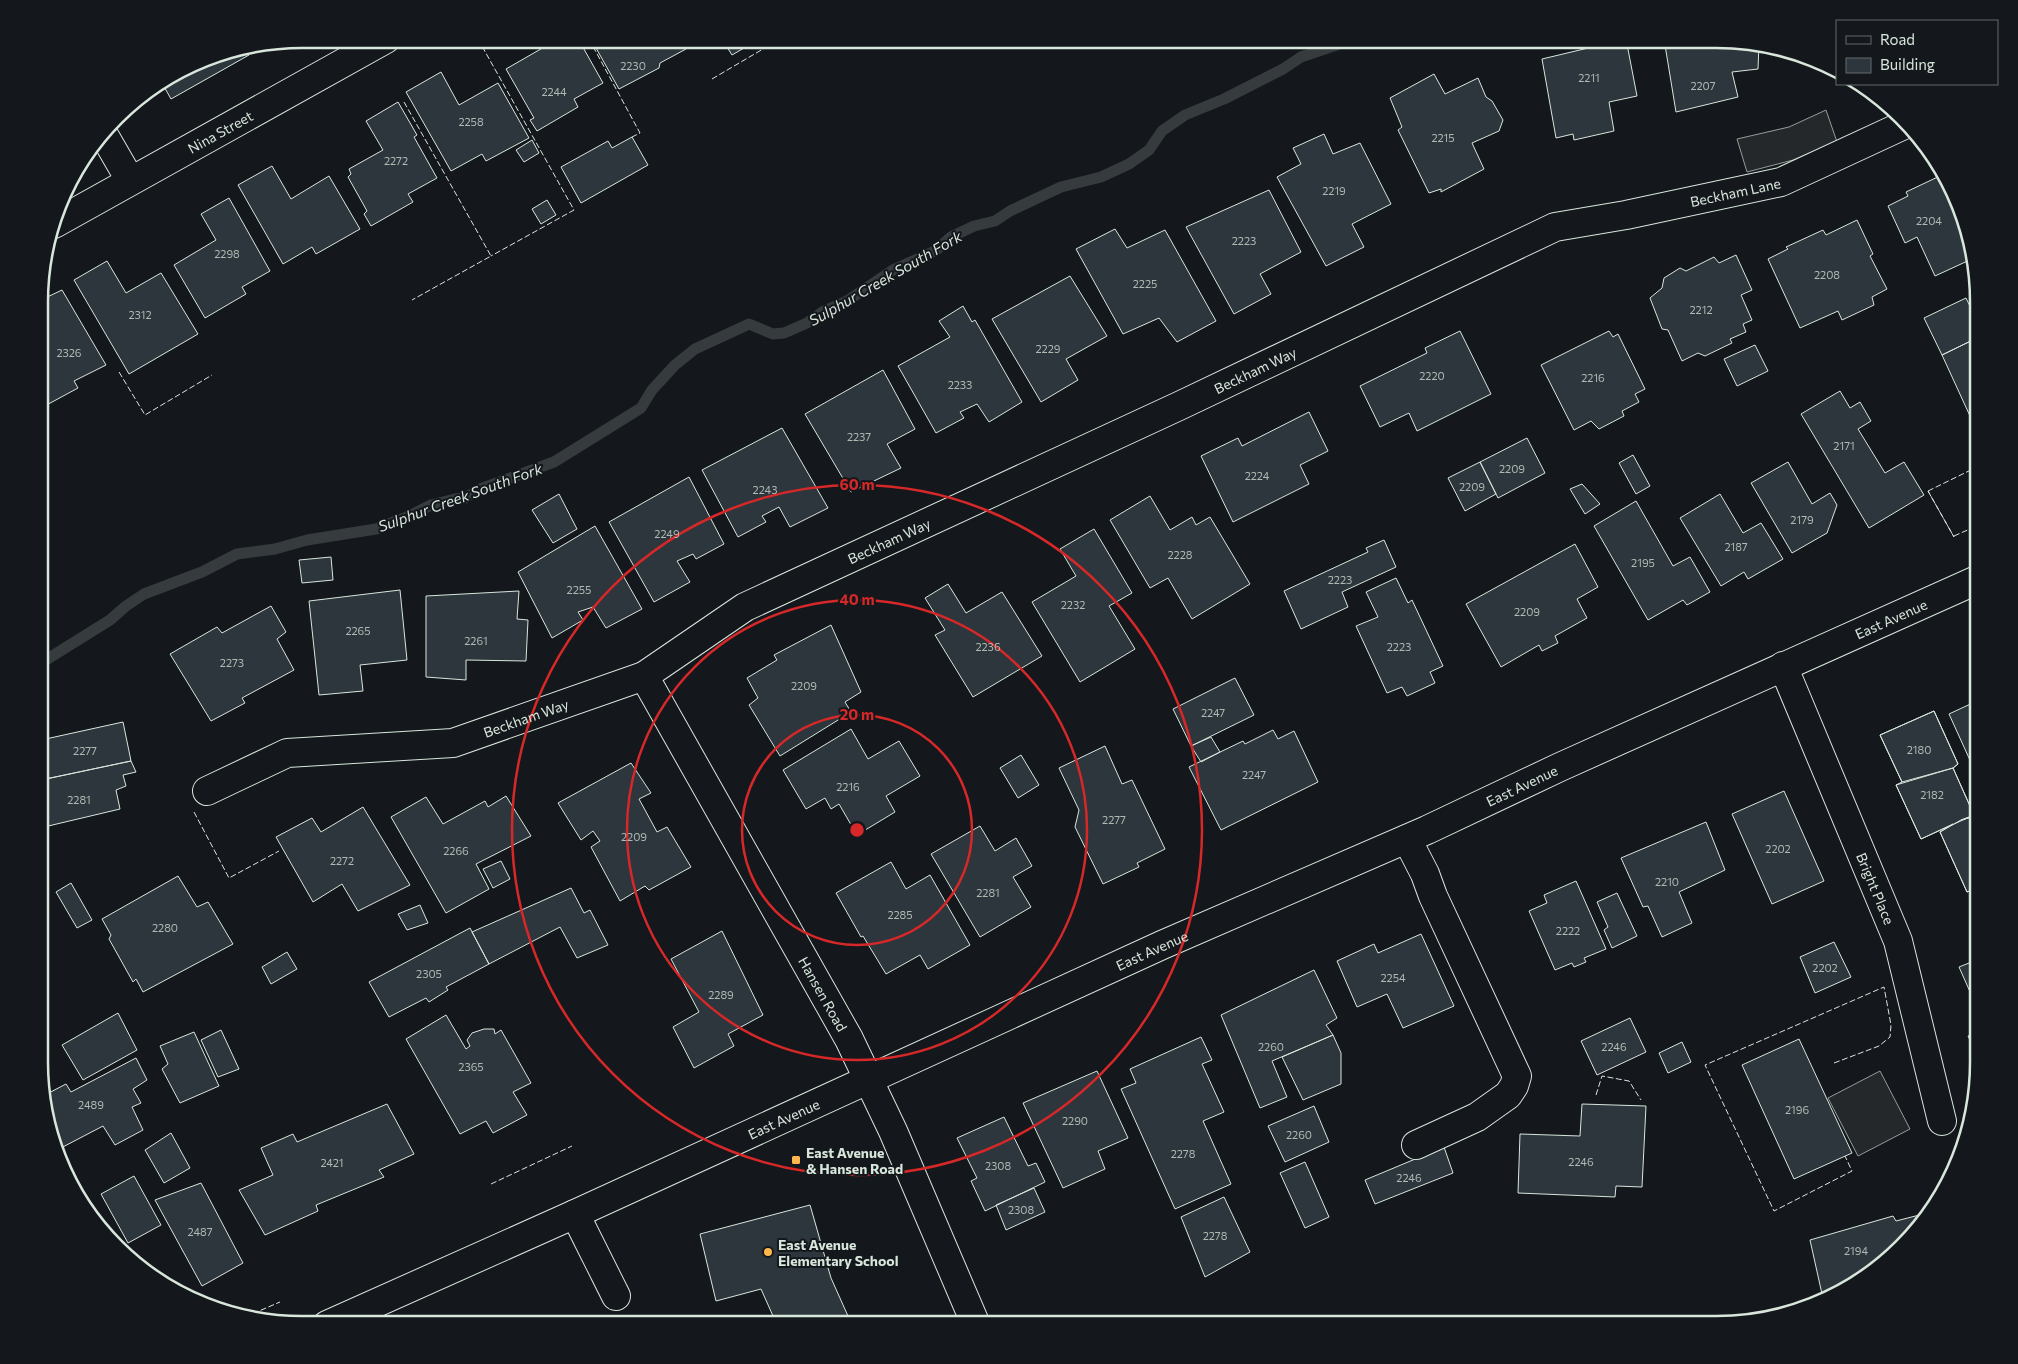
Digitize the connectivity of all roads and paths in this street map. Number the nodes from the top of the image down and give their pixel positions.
1 (370, 48) edge
2 (1901, 127) edge
3 (106, 139) edge
4 (130, 180) junction
5 (61, 220) edge
6 (1555, 227) joint
7 (1970, 583) edge
8 (1783, 666) junction
9 (644, 676) junction
10 (207, 791) dead end
11 (1407, 839) junction
12 (869, 1080) junction
13 (1942, 1121) dead end
14 (1416, 1145) dead end
15 (575, 1214) junction
16 (616, 1296) dead end
17 (347, 1316) edge
18 (972, 1316) edge

1 - 4 street, Nina Street
2 - 6 street, Beckham Lane
3 - 4 street
4 - 5 street, Nina Street
6 - 9 street, Beckham Way
7 - 8 street, East Avenue
8 - 11 street, East Avenue
8 - 13 street, Bright Place
9 - 10 street, Beckham Way
9 - 12 street, Hansen Road
11 - 12 street, East Avenue
11 - 14 street
12 - 15 street, East Avenue
12 - 18 street, Hansen Road
15 - 16 street
15 - 17 street, East Avenue

